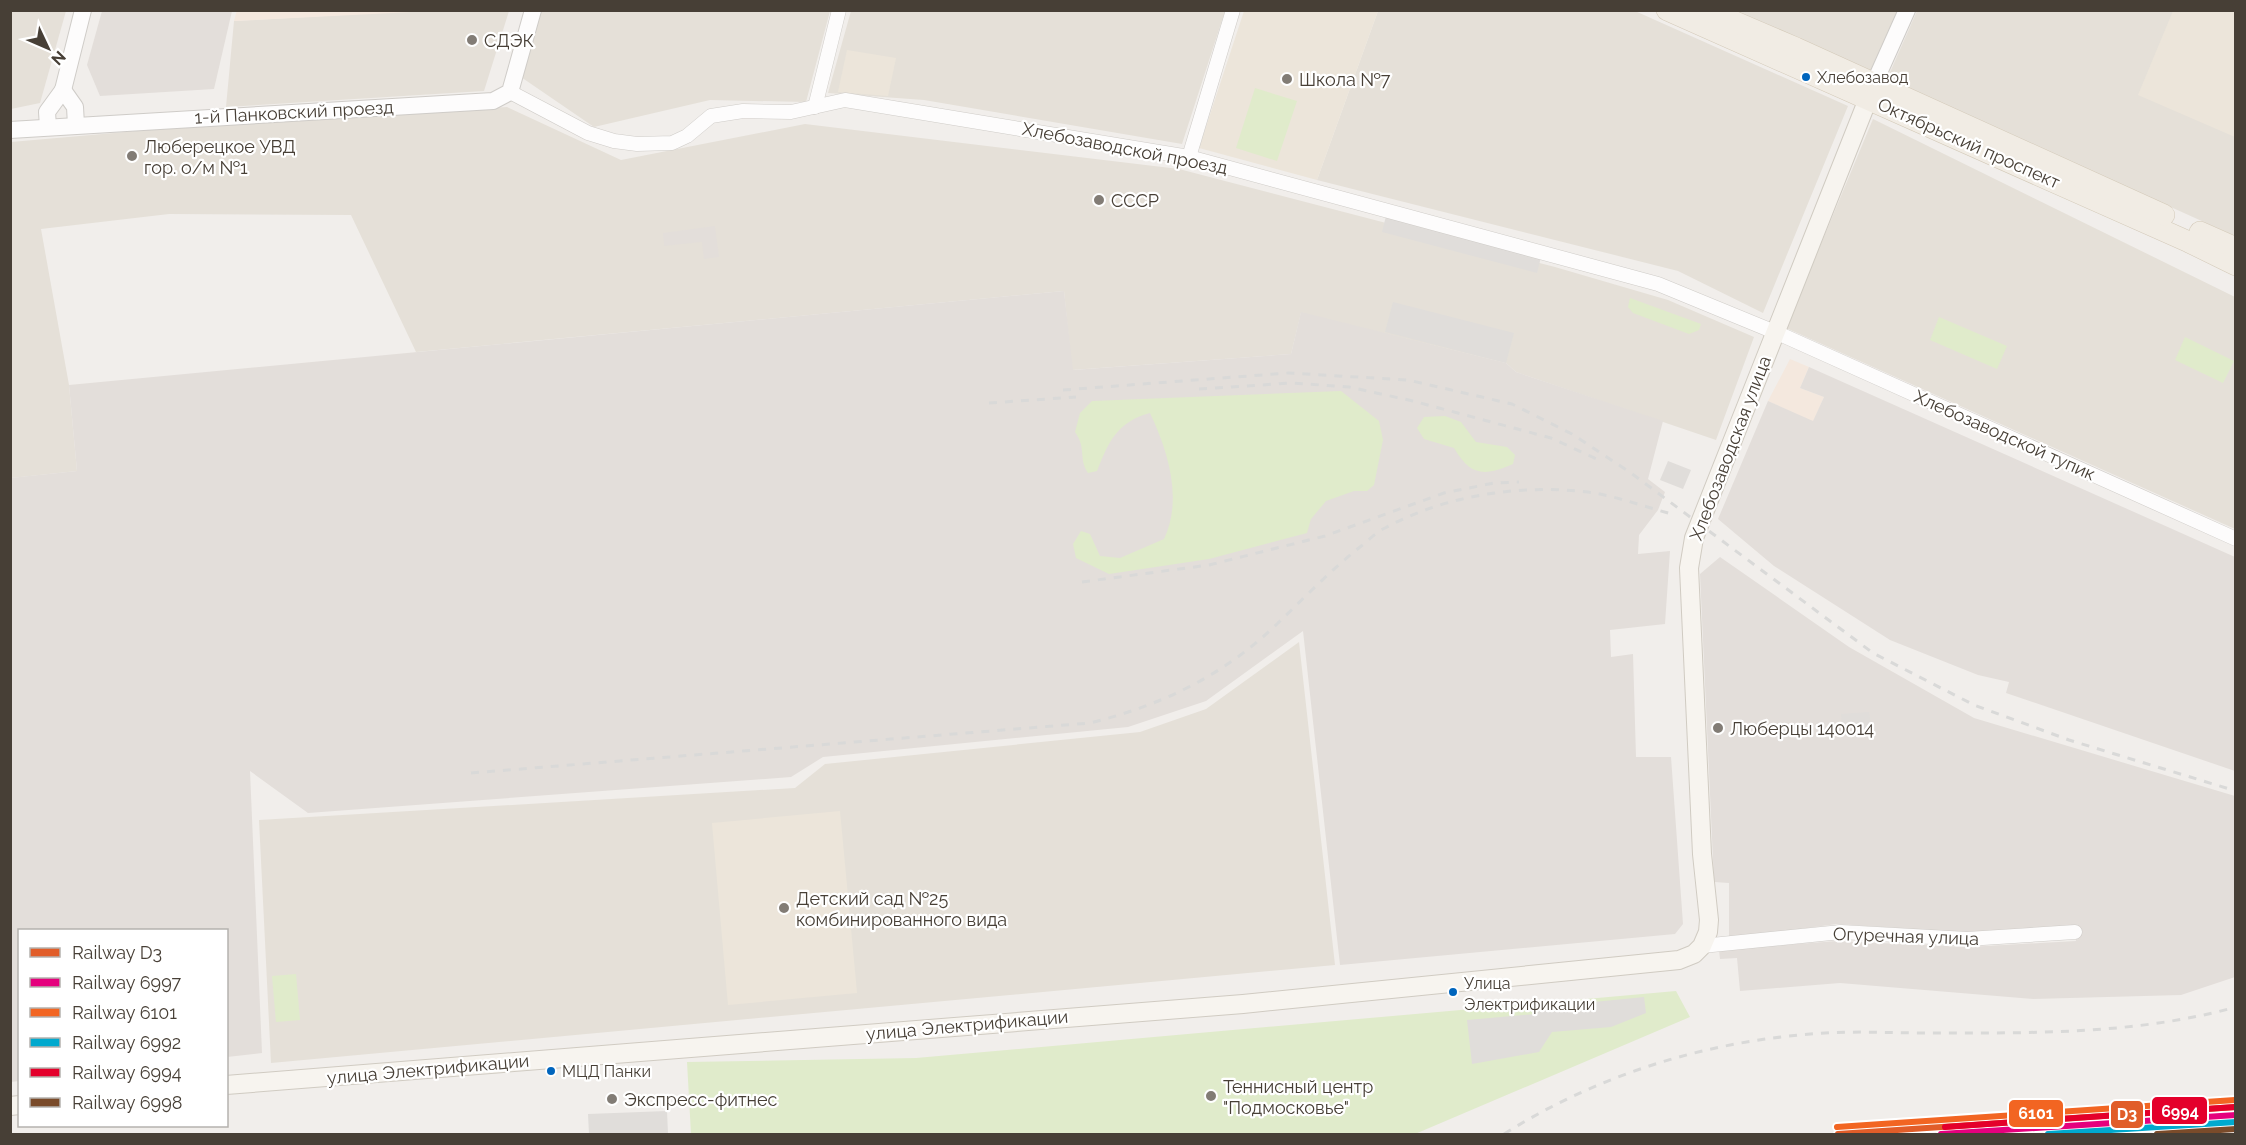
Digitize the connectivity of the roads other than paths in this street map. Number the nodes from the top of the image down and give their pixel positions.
1 (83, 10) edge
2 (533, 10) edge
3 (839, 10) edge
4 (1233, 10) edge
5 (1667, 10) edge
6 (1707, 10) edge
7 (1907, 10) edge
8 (63, 90) junction
9 (1871, 91) junction
10 (510, 92) junction
11 (815, 107) junction
12 (76, 125) junction
13 (48, 127) junction
14 (10, 130) edge
15 (1189, 157) junction
16 (2235, 248) edge
17 (2235, 265) edge
18 (1774, 332) junction
19 (2235, 539) edge
20 (2075, 932) dead end
21 (1702, 946) junction
22 (228, 1086) edge

1 - 8 street
2 - 10 street
3 - 11 street
4 - 15 street
5 - 9 main road, Октябрьский проспект
6 - 9 main road, Октябрьский проспект
7 - 9 street, Хлебозаводская улица
8 - 12 street
8 - 13 street
9 - 16 main road, Октябрьский проспект
9 - 17 main road, Октябрьский проспект
9 - 18 main road, Хлебозаводская улица
10 - 11 street, Хлебозаводской проезд
10 - 12 street, 1-й Панковский проезд
11 - 15 street, Хлебозаводской проезд
12 - 13 street, 1-й Панковский проезд
13 - 14 street, 1-й Панковский проезд
15 - 18 street, Хлебозаводской проезд
18 - 19 street, Хлебозаводской тупик
18 - 21 main road, Хлебозаводская улица
20 - 21 street, Огуречная улица
21 - 22 main road, улица Электрификации

